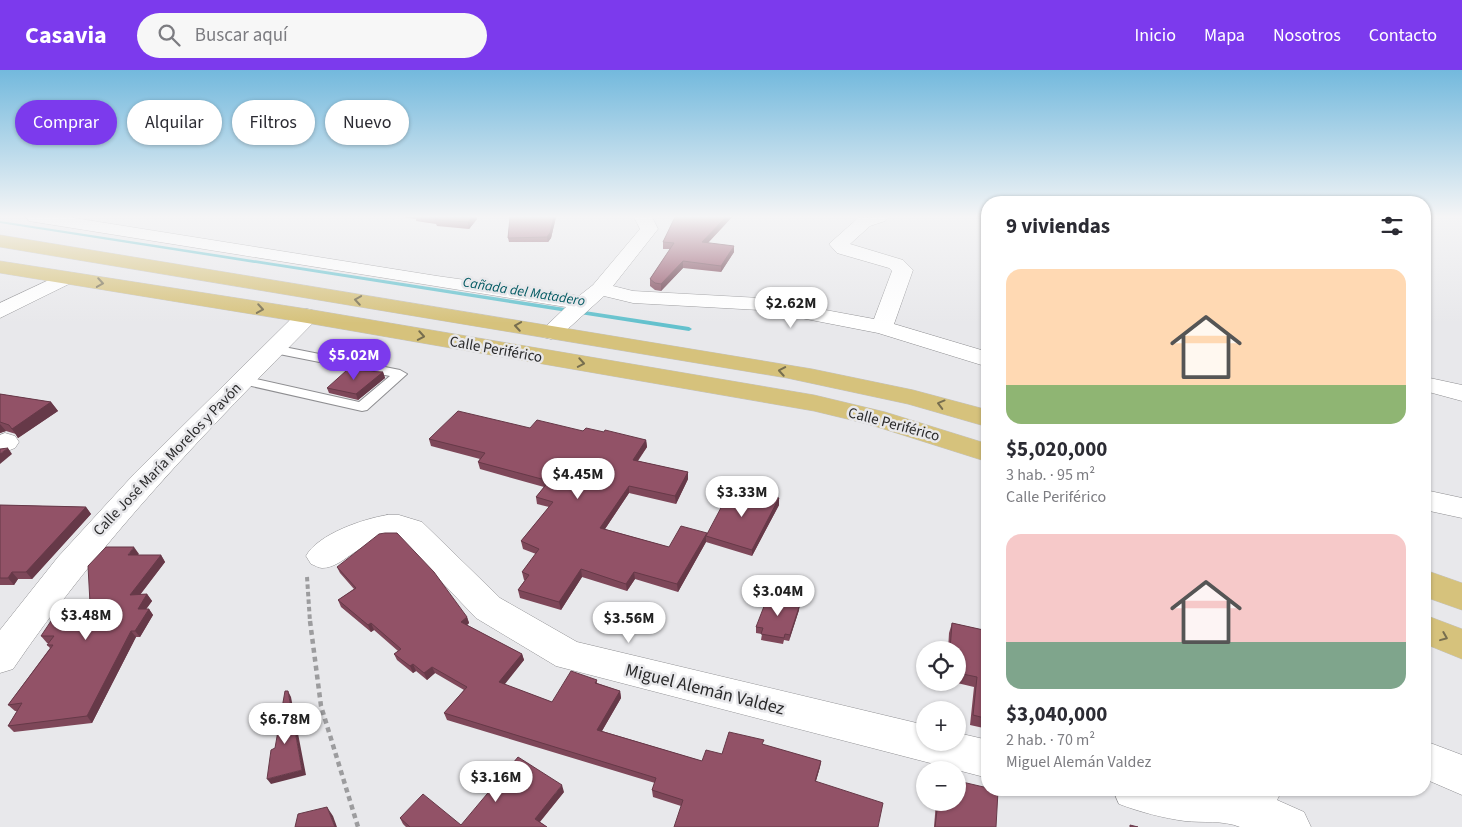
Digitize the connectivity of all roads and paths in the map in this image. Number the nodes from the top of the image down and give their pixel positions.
1 (87, 252) edge
2 (253, 252) edge
3 (630, 252) edge
4 (856, 252) edge
5 (0, 267) edge
6 (66, 278) junction
7 (600, 289) junction
8 (0, 311) edge
9 (569, 315) junction
10 (308, 316) junction
11 (882, 327) junction
12 (274, 349) junction
13 (981, 358) edge
14 (243, 380) junction
15 (1431, 385) edge
16 (1462, 393) edge
17 (981, 417) edge
18 (981, 451) edge
19 (1431, 501) edge
20 (1462, 508) edge
21 (322, 556) joint
22 (1431, 585) edge
23 (1462, 597) edge
24 (1431, 631) edge
25 (1462, 644) edge
26 (0, 658) edge
27 (981, 757) edge
28 (1431, 762) edge
29 (1462, 774) edge
30 (1164, 796) edge
31 (1248, 796) edge
32 (358, 827) edge
33 (1289, 827) edge

9 -> 1 highway, Calle Periférico
2 - 9 street
3 - 7 street
4 - 11 street
5 - 6 highway, Calle Periférico
6 - 8 street
6 -> 10 highway, Calle Periférico
7 - 9 street
7 - 11 street
17 -> 9 highway, Calle Periférico
10 - 12 street, Calle José María Morelos y Pavón
10 -> 18 highway, Calle Periférico
11 - 13 street
12 - 14 street, Calle José María Morelos y Pavón
12 - 14 lane
14 - 26 street, Calle José María Morelos y Pavón
15 - 16 street
19 - 20 street
21 - 27 street, Miguel Alemán Valdez
21 - 32 path
22 - 23 highway
24 -> 25 highway
28 - 29 street
30 - 31 street
31 - 33 street

